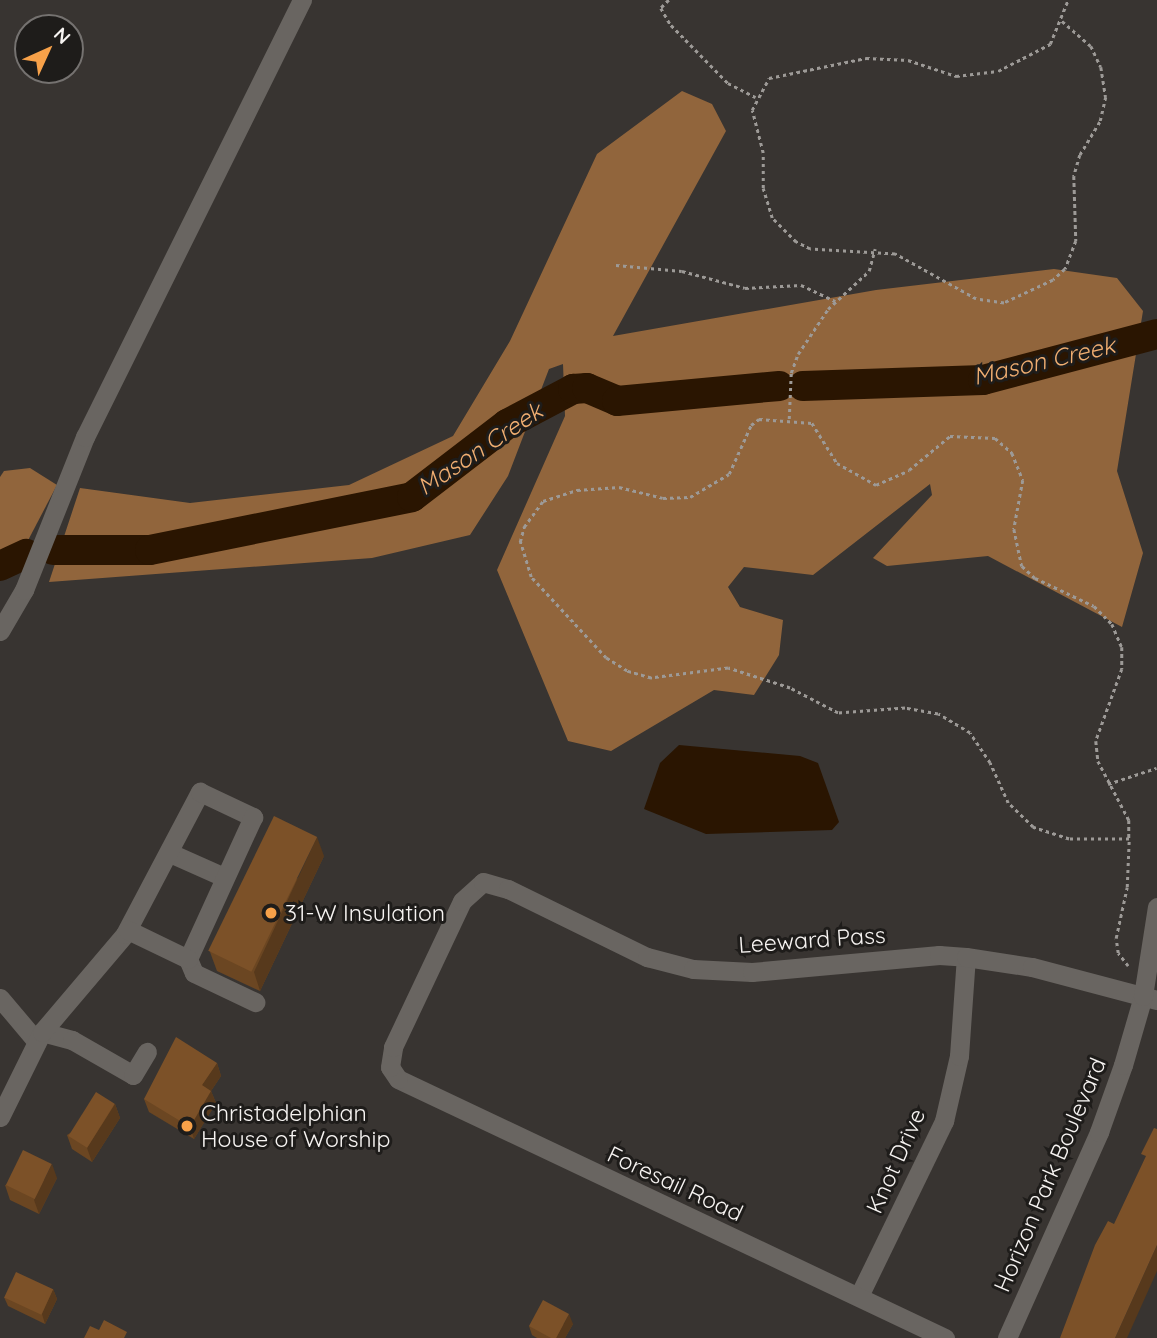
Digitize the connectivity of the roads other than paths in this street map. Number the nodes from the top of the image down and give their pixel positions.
1 (302, 0) edge
2 (0, 631) edge
3 (170, 853) junction
4 (224, 877) junction
5 (1157, 907) edge
6 (128, 930) junction
7 (965, 957) junction
8 (188, 959) junction
9 (0, 998) edge
10 (1150, 998) edge
11 (255, 1002) dead end
12 (40, 1037) junction
13 (147, 1052) dead end
14 (390, 1068) joint
15 (0, 1117) edge
16 (859, 1296) junction
17 (946, 1338) edge
18 (1007, 1338) edge

1 - 2 street
3 - 4 street
3 - 4 street
3 - 6 street
4 - 8 street
5 - 10 street, Horizon Park Boulevard
6 - 8 street
6 - 12 street
7 - 10 street, Leeward Pass
7 - 14 street, Leeward Pass
7 - 16 street, Knot Drive
8 - 11 street
9 - 12 street
10 - 18 street, Horizon Park Boulevard
12 - 13 street
12 - 15 street
14 - 16 street, Foresail Road
16 - 17 street, Foresail Road

